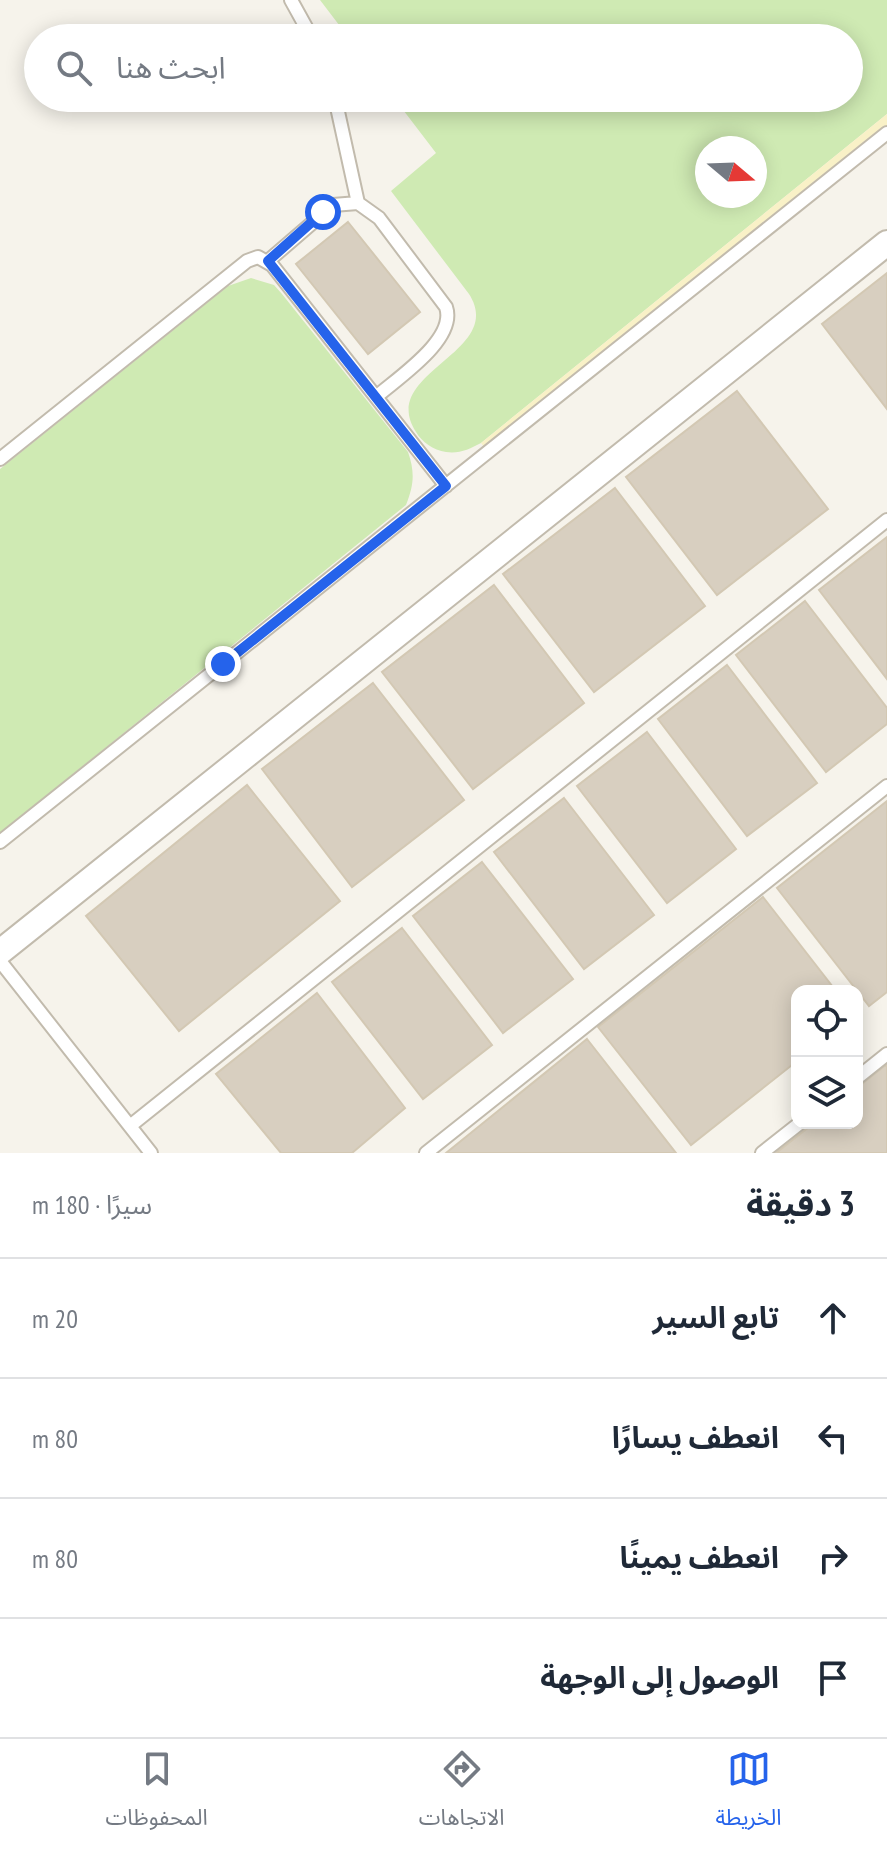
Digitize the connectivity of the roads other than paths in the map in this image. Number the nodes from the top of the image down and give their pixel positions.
1 (291, 0) edge
2 (304, 24) edge
3 (338, 112) edge
4 (887, 133) edge
5 (358, 203) junction
6 (887, 243) edge
7 (268, 261) junction
8 (376, 397) junction
9 (0, 459) edge
10 (446, 486) junction
11 (887, 520) edge
12 (887, 786) edge
13 (0, 842) edge
14 (0, 952) edge
15 (0, 961) edge
16 (887, 1054) edge
17 (863, 1073) edge
18 (130, 1126) junction
19 (792, 1129) edge
20 (151, 1153) edge
21 (426, 1153) edge
22 (762, 1153) edge

1 - 2 lane
3 - 5 lane
4 - 10 lane
5 - 7 lane
5 - 8 lane
6 - 14 street
7 - 8 lane
7 - 9 lane
8 - 10 lane
10 - 13 lane
11 - 18 lane
12 - 21 lane
15 - 18 lane
16 - 17 lane
18 - 20 lane
19 - 22 lane

